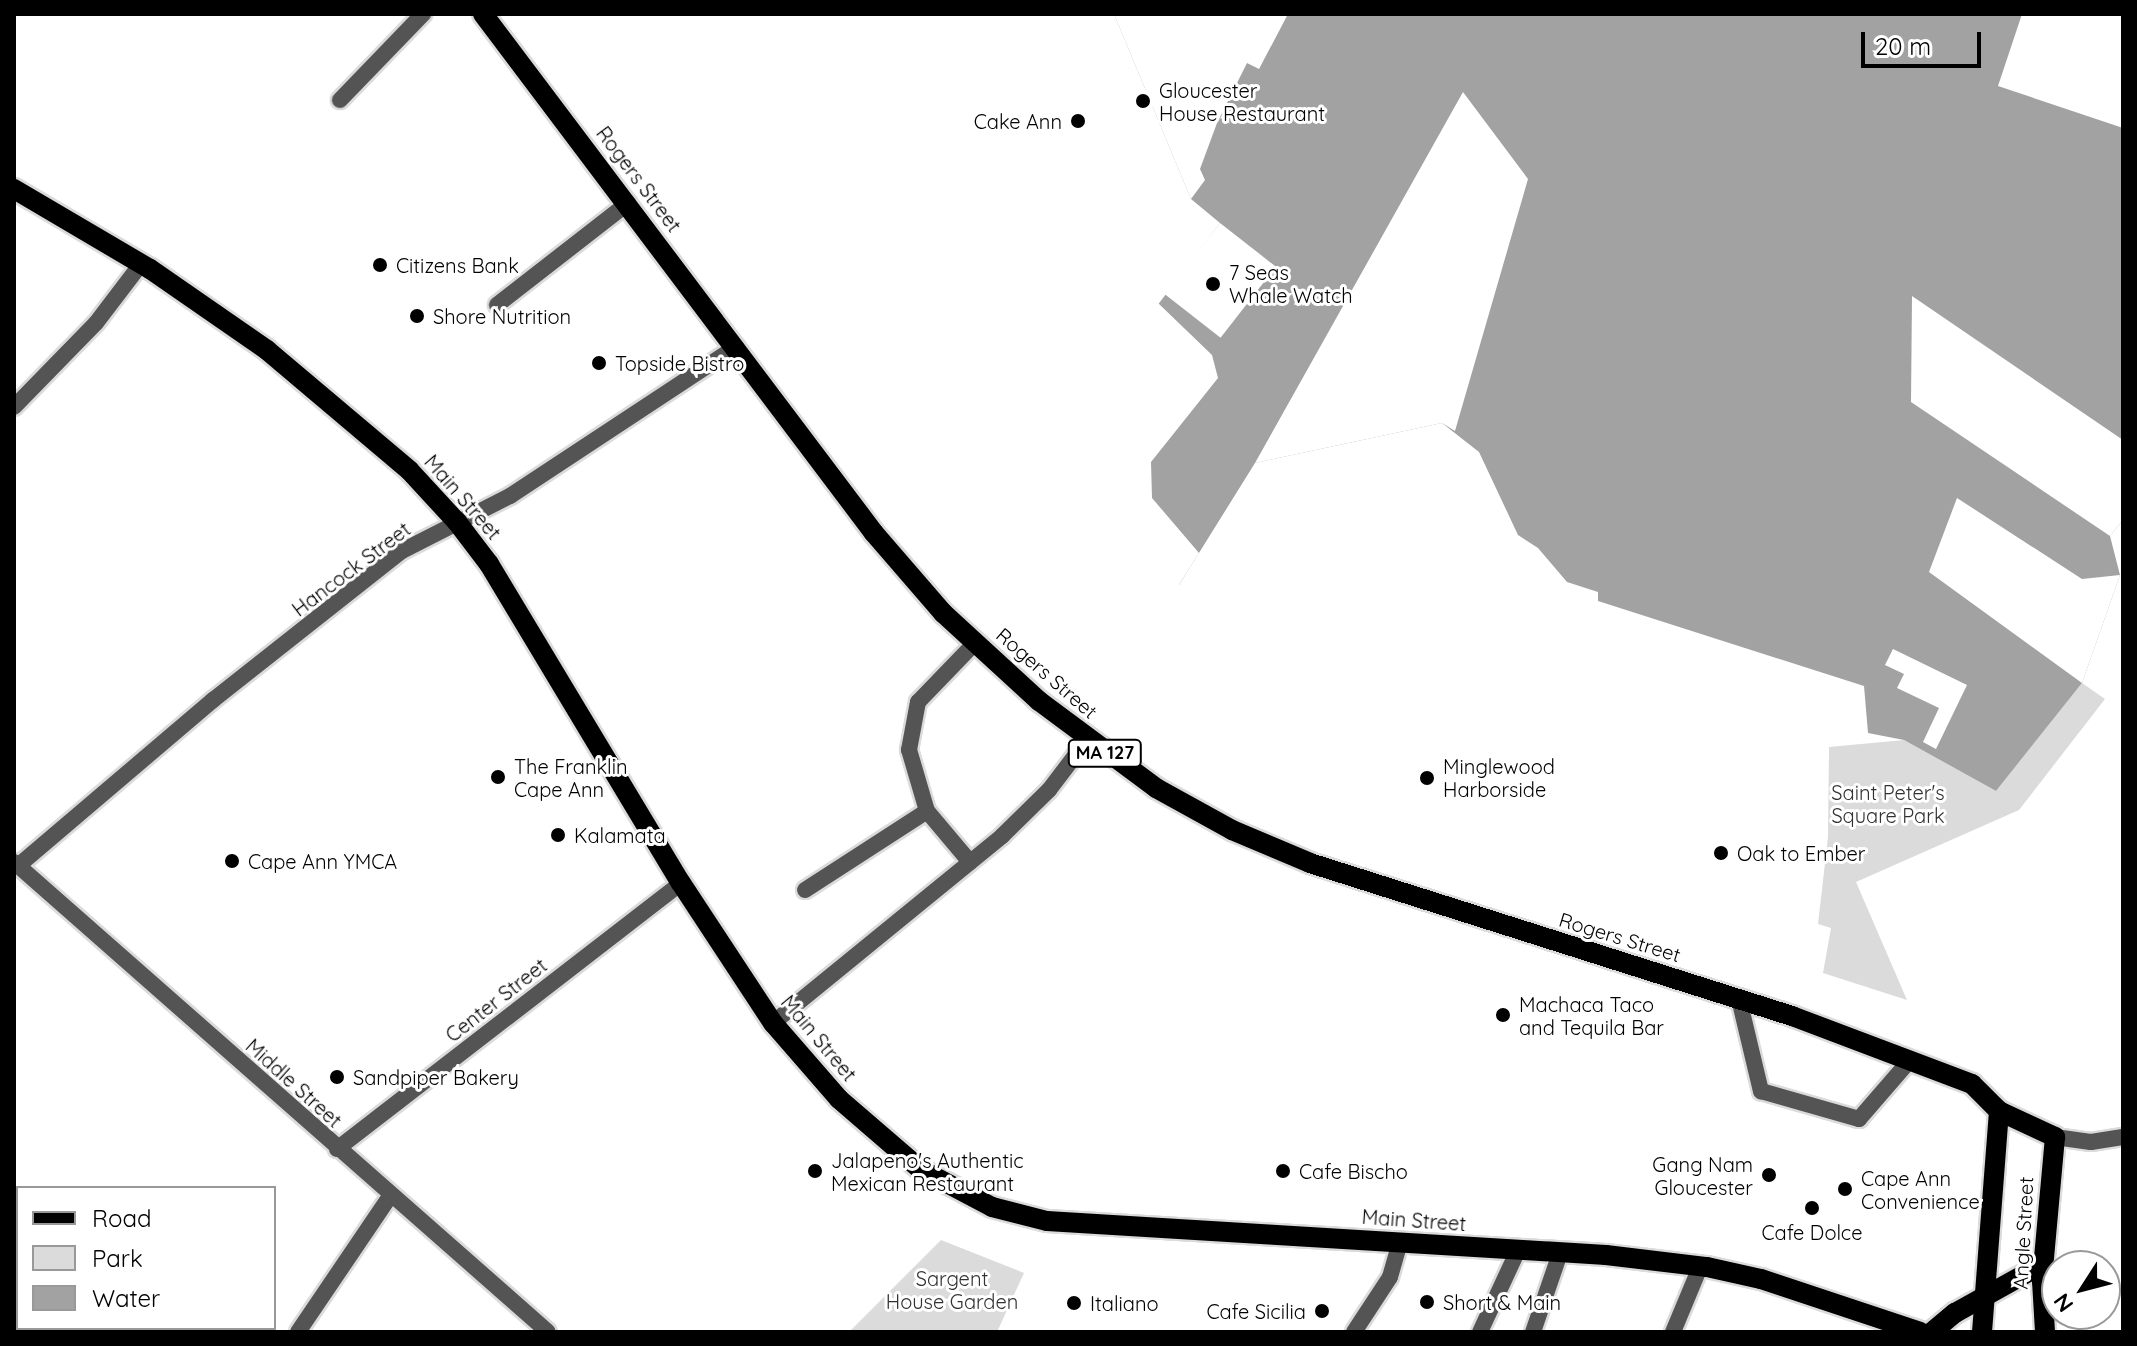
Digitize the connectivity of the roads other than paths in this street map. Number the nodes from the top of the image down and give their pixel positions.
1 (423, 14) edge
2 (483, 14) edge
3 (340, 100) dead end
4 (14, 189) edge
5 (628, 203) junction
6 (141, 264) junction
7 (497, 305) dead end
8 (736, 347) junction
9 (14, 407) edge
10 (457, 522) junction
11 (976, 642) junction
12 (1087, 740) junction
13 (927, 811) junction
14 (970, 862) junction
15 (16, 864) edge
16 (681, 883) junction
17 (805, 890) dead end
18 (1739, 999) junction
19 (773, 1023) junction
20 (1911, 1059) junction
21 (1999, 1111) junction
22 (2055, 1137) junction
23 (2123, 1137) edge
24 (337, 1149) junction
25 (390, 1196) junction
26 (1400, 1243) junction
27 (1518, 1250) junction
28 (2044, 1250) edge
29 (1560, 1253) junction
30 (2041, 1265) edge
31 (1700, 1267) junction
32 (1983, 1298) junction
33 (298, 1332) edge
34 (548, 1332) edge
35 (1354, 1332) edge
36 (1480, 1332) edge
37 (1533, 1332) edge
38 (1673, 1332) edge
39 (1920, 1332) edge
40 (1932, 1332) edge
41 (1982, 1332) edge

1 - 3 street
2 - 5 main road, Rogers Street / MA 127
4 - 6 main road, Main Street
5 - 7 street
5 - 8 main road, Rogers Street / MA 127
6 - 9 street
6 - 10 main road, Main Street
8 - 10 street, Hancock Street
8 - 11 main road, Rogers Street / MA 127
10 - 15 street, Hancock Street
10 - 16 main road, Main Street
11 - 12 main road, Rogers Street / MA 127
11 - 13 street
12 - 14 street
12 - 18 main road, Rogers Street / MA 127
13 - 14 street
13 - 17 street
14 - 19 street
15 - 24 street, Middle Street
16 - 19 main road, Main Street
16 - 24 street, Center Street
18 - 20 main road, Rogers Street / MA 127
18 - 20 street
19 - 26 main road, Main Street
20 - 21 main road, Rogers Street / MA 127
21 - 22 main road, MA 127
21 - 32 main road
22 - 23 street
22 - 28 main road, Angle Street
24 - 25 street, Middle Street
25 - 33 street
25 - 34 street, Middle Street
26 - 27 main road, Main Street
26 - 35 street
27 - 29 main road, Main Street
27 - 36 street
29 - 31 main road, Main Street
29 - 37 street
30 - 32 main road
31 - 38 street
31 - 39 main road, Main Street
32 - 40 main road
32 - 41 main road

